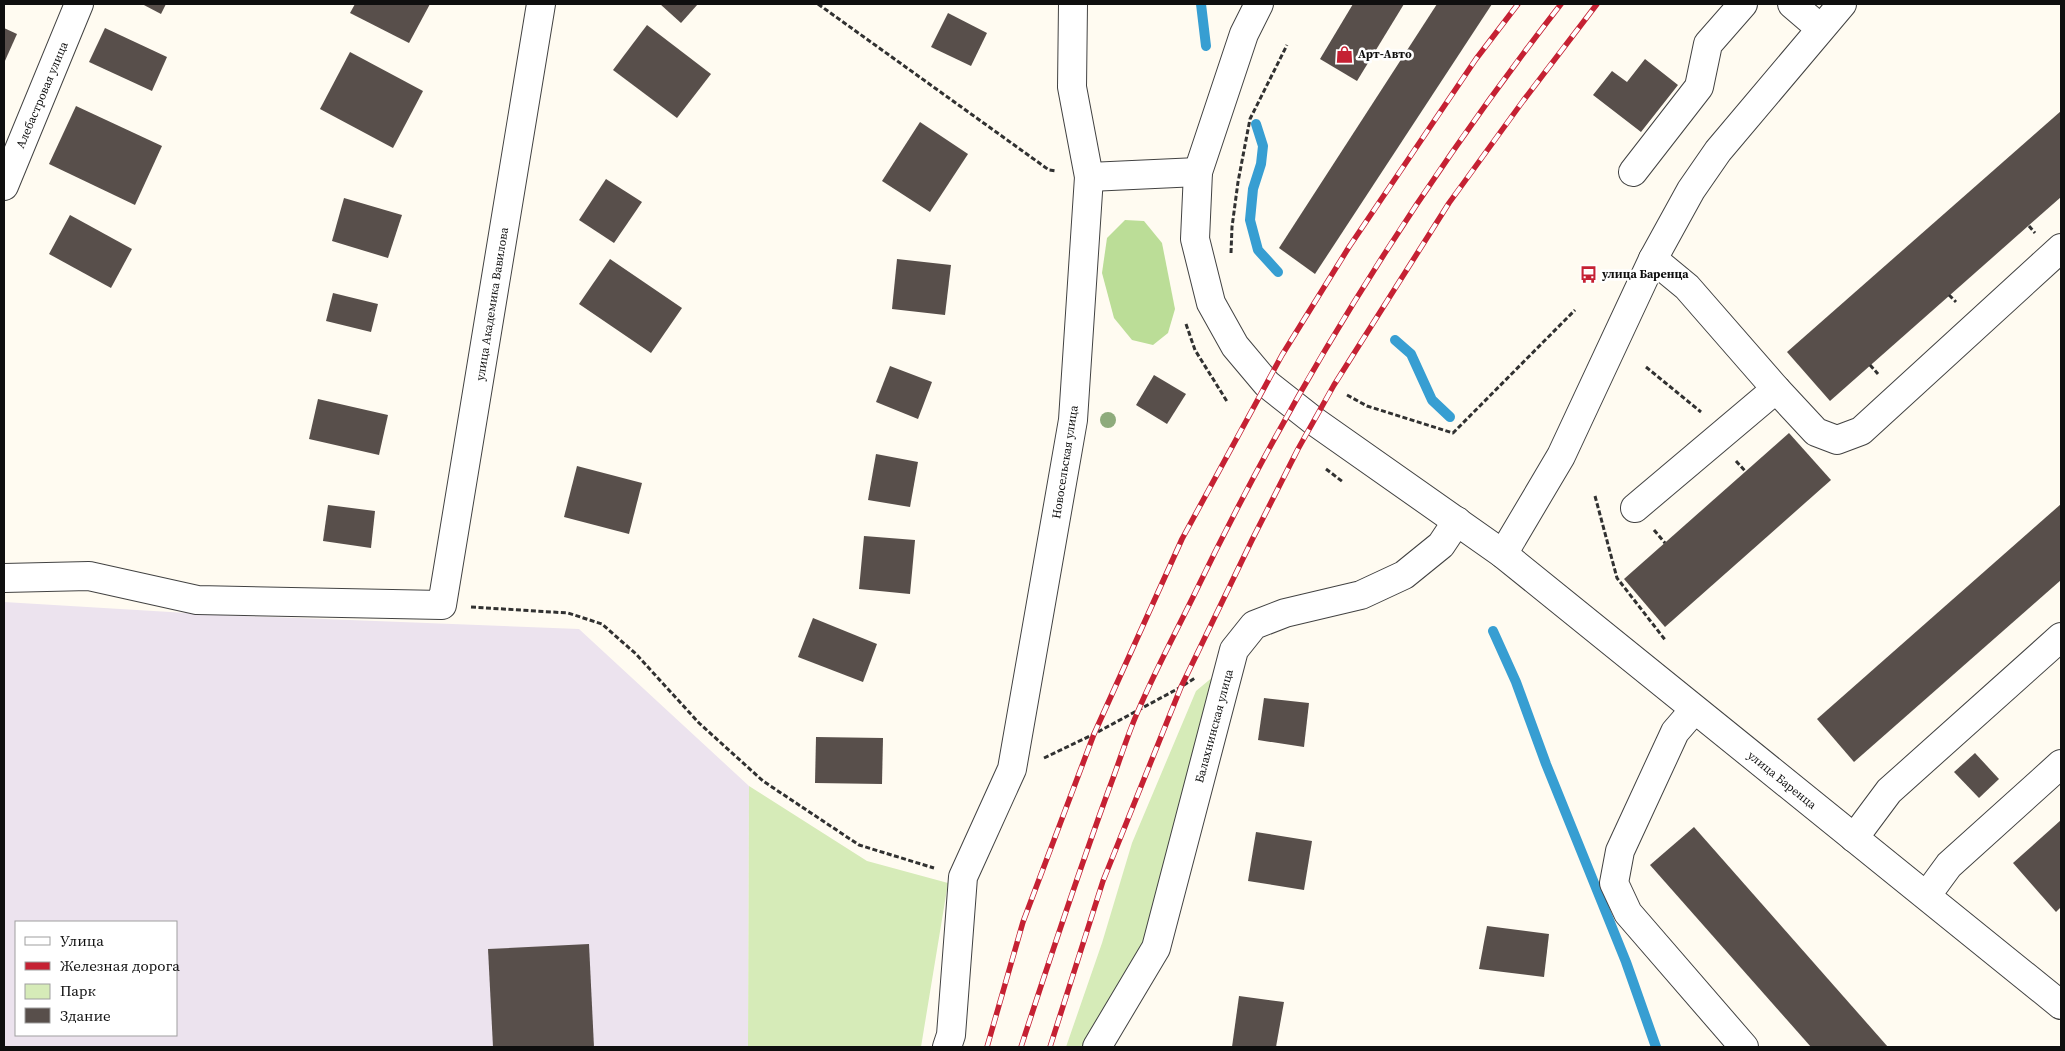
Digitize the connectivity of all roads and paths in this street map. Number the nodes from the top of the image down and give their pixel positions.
1 (80, 4) edge
2 (541, 4) edge
3 (818, 4) edge
4 (1073, 4) edge
5 (1259, 4) edge
6 (1742, 4) edge
7 (1792, 4) edge
8 (1842, 4) edge
9 (1820, 28) junction
10 (1287, 46) dead end
11 (1198, 172) junction
12 (1633, 172) dead end
13 (1088, 177) junction
14 (4, 186) edge
15 (2061, 248) edge
16 (1231, 259) dead end
17 (1653, 260) junction
18 (1575, 310) dead end
19 (1776, 389) junction
20 (1347, 395) dead end
21 (1595, 496) dead end
22 (1635, 508) dead end
23 (1457, 521) junction
24 (1503, 554) junction
25 (4, 578) edge
26 (442, 604) junction
27 (2061, 637) edge
28 (1666, 641) dead end
29 (1196, 677) dead end
30 (1694, 710) junction
31 (2061, 764) edge
32 (1012, 769) junction
33 (1854, 838) junction
34 (963, 877) junction
35 (1927, 896) junction
36 (2061, 1005) edge
37 (947, 1047) edge
38 (1097, 1047) edge
39 (1744, 1047) edge

1 - 14 street, Алебастровая улица
2 - 26 street, улица Академика Вавилова
3 - 13 path
4 - 13 street, Новосельская улица
5 - 11 street, улица Баренца
6 - 12 street
7 - 9 street
8 - 9 street
9 - 17 street
10 - 16 path
11 - 13 street
11 - 23 street, улица Баренца
13 - 32 street, Новосельская улица
15 - 19 street
17 - 19 street
17 - 24 street
18 - 20 path
19 - 22 street
21 - 28 path
23 - 24 street, улица Баренца
23 - 38 street, Балахнинская улица
24 - 30 street, улица Баренца
25 - 26 street
26 - 34 path
27 - 33 street
29 - 32 path
30 - 33 street, улица Баренца
30 - 39 street
31 - 35 street
32 - 34 street, Новосельская улица
33 - 35 street, улица Баренца
34 - 37 street
35 - 36 street, улица Баренца

